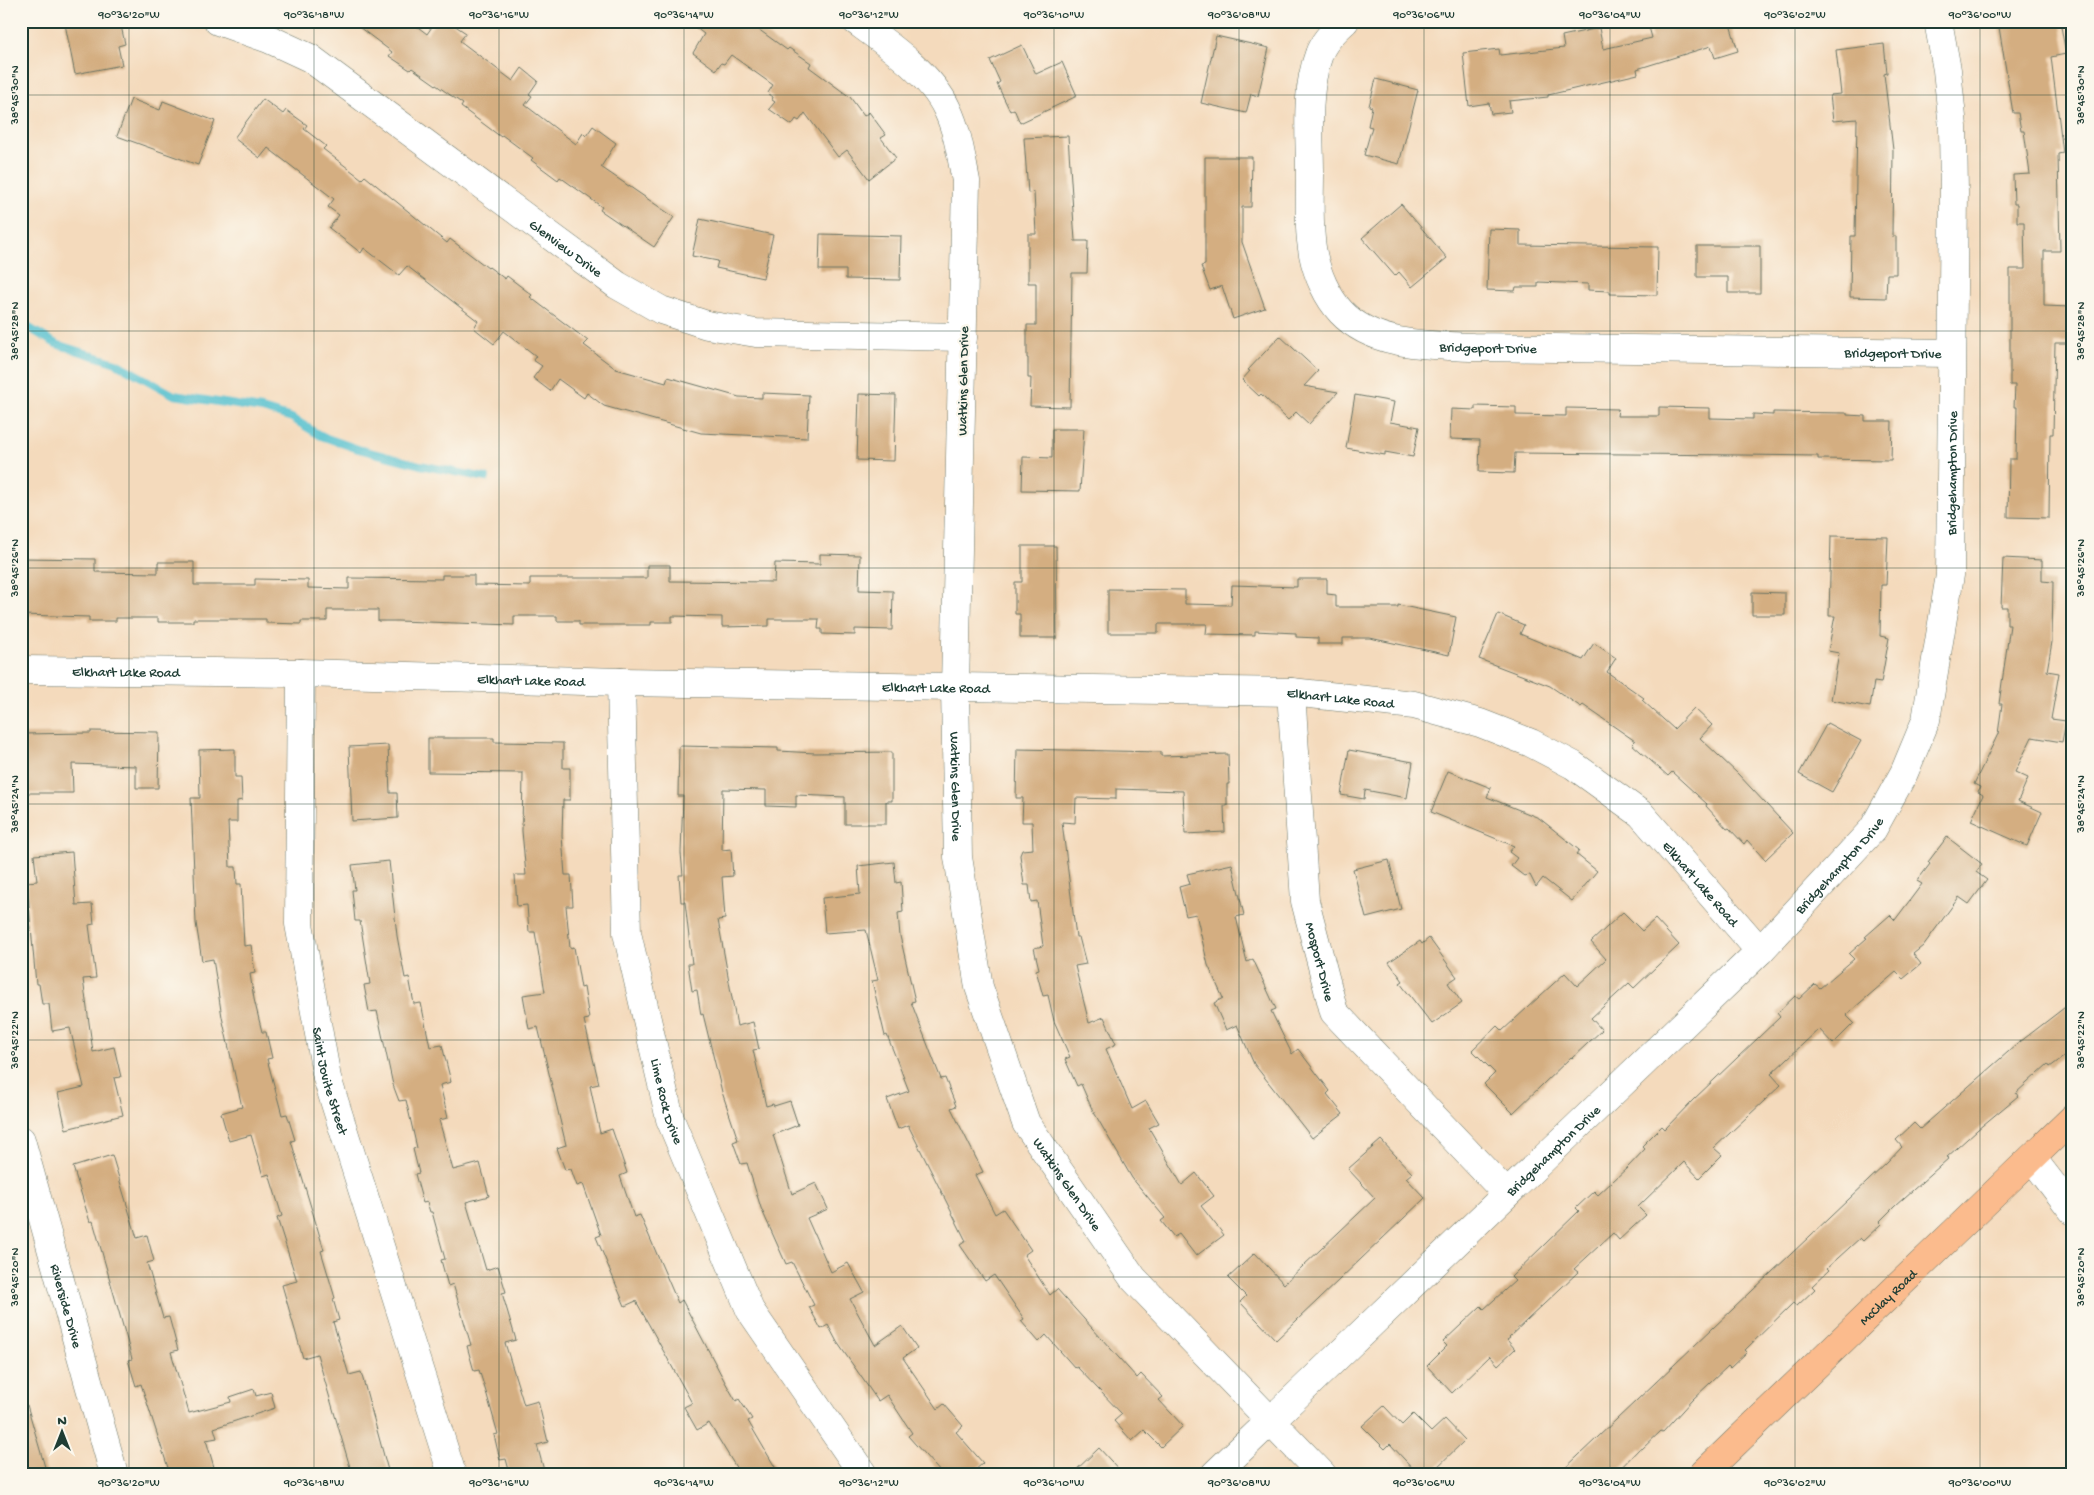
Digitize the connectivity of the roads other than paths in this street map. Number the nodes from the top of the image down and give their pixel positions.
1 (218, 21) edge
2 (856, 21) edge
3 (1345, 21) edge
4 (1938, 21) edge
5 (963, 337) junction
6 (1951, 352) junction
7 (21, 670) edge
8 (301, 673) junction
9 (621, 682) junction
10 (955, 688) junction
11 (1291, 692) junction
12 (1760, 951) junction
13 (2073, 1118) edge
14 (21, 1140) edge
15 (2032, 1158) junction
16 (1506, 1193) junction
17 (2073, 1211) edge
18 (1271, 1420) junction
19 (114, 1474) edge
20 (452, 1474) edge
21 (863, 1474) edge
22 (1215, 1474) edge
23 (1322, 1474) edge
24 (1703, 1474) edge

1 - 5 street, Glenview Drive
2 - 5 street, Watkins Glen Drive
3 - 6 street, Bridgeport Drive
4 - 6 street, Bridgehampton Drive
5 - 10 street, Watkins Glen Drive
6 - 12 street, Bridgehampton Drive
7 - 8 street, Elkhart Lake Road
8 - 9 street, Elkhart Lake Road
8 - 20 street, Saint Jovite Street
9 - 10 street, Elkhart Lake Road
9 - 21 street, Lime Rock Drive
10 - 11 street, Elkhart Lake Road
10 - 18 street, Watkins Glen Drive
11 - 12 street, Elkhart Lake Road
11 - 16 street, Mosport Drive
12 - 16 street, Bridgehampton Drive
13 - 15 main road, McClay Road
14 - 19 street, Riverside Drive
15 - 17 street
15 - 24 main road, McClay Road
16 - 18 street, Bridgehampton Drive
18 - 22 street, Bridgehampton Drive
18 - 23 street, Watkins Glen Drive

